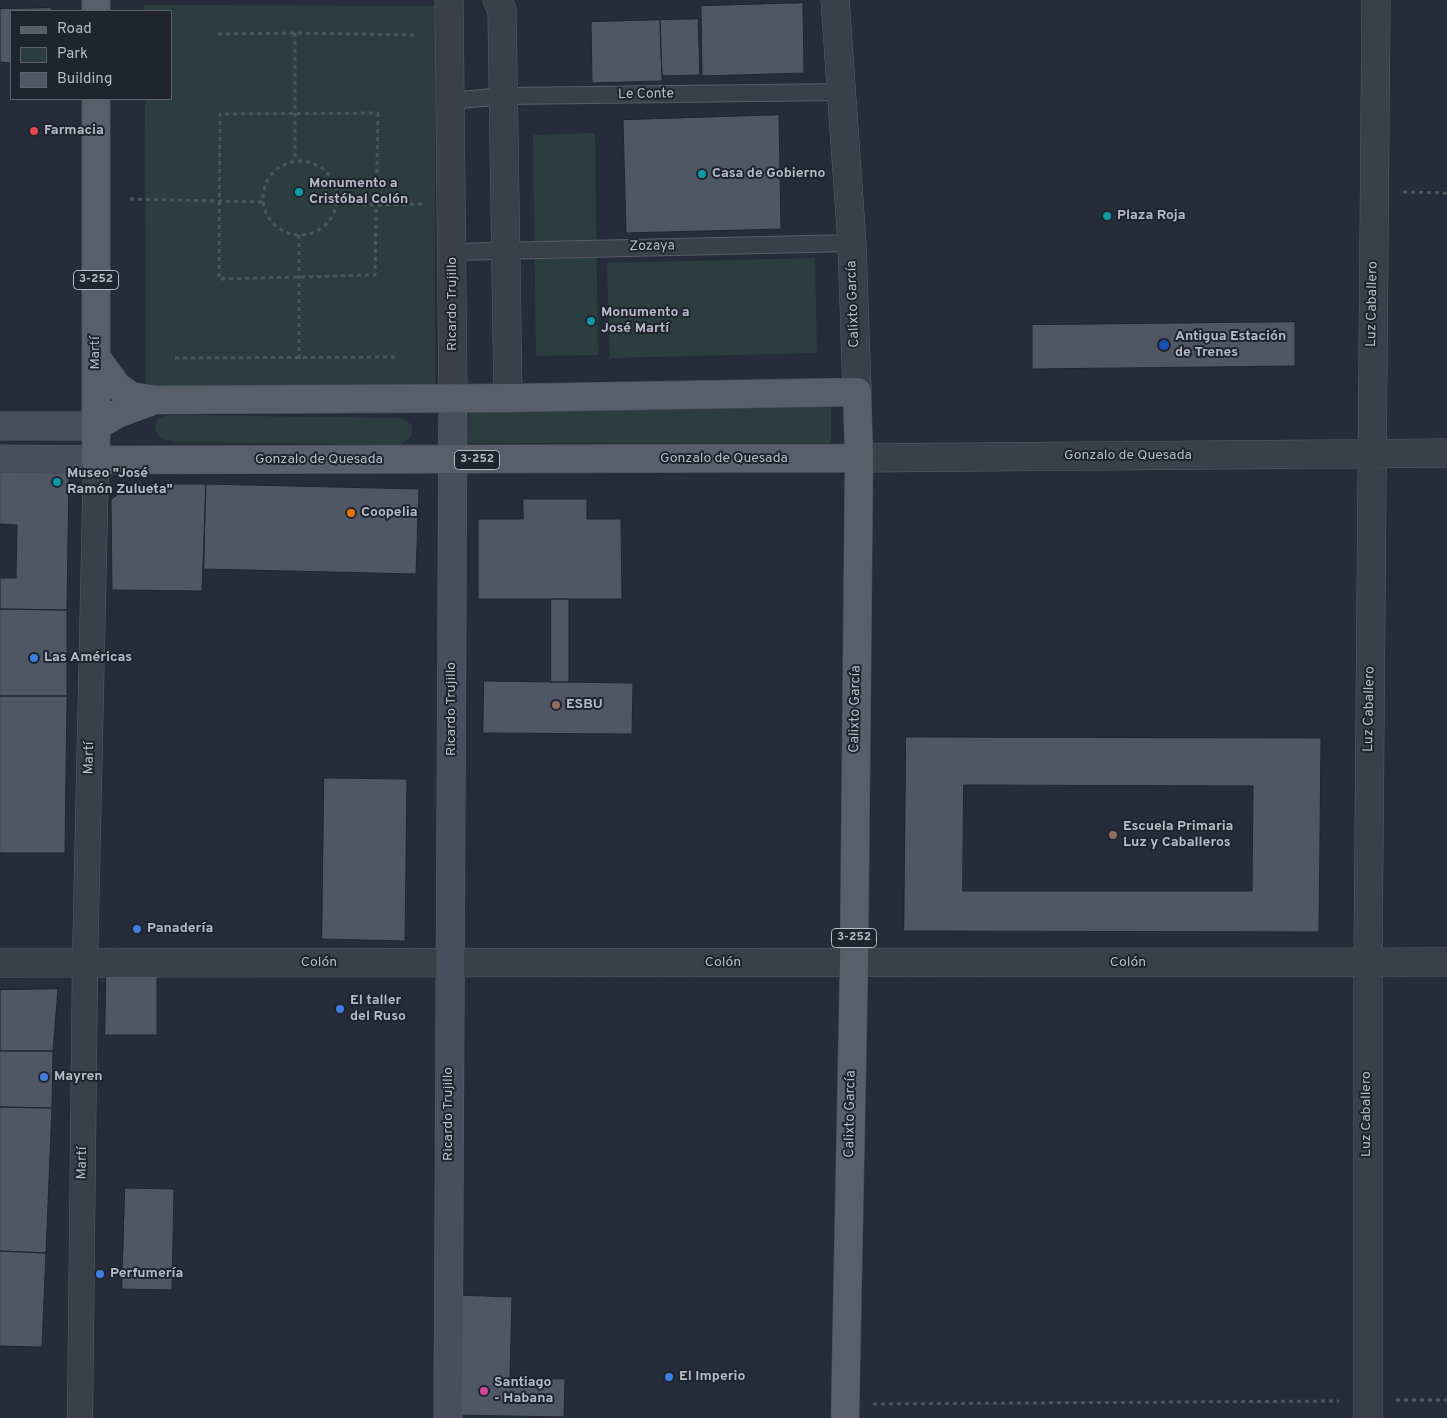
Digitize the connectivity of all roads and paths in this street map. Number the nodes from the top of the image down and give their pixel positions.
1 (449, 0) edge
2 (497, 0) edge
3 (835, 0) edge
4 (1376, 0) edge
5 (295, 32) junction
6 (218, 34) dead end
7 (415, 35) dead end
8 (841, 92) junction
9 (505, 96) junction
10 (96, 100) edge
11 (450, 101) junction
12 (295, 114) junction
13 (295, 161) junction
14 (1374, 191) junction
15 (1447, 193) edge
16 (130, 199) dead end
17 (219, 201) junction
18 (262, 202) junction
19 (338, 202) junction
20 (428, 204) dead end
21 (377, 205) junction
22 (298, 235) junction
23 (852, 244) junction
24 (508, 250) junction
25 (452, 252) junction
26 (299, 277) junction
27 (96, 357) junction
28 (175, 358) dead end
29 (397, 358) dead end
30 (299, 359) junction
31 (857, 392) junction
32 (453, 398) junction
33 (508, 398) junction
34 (155, 400) junction
35 (0, 426) edge
36 (97, 426) junction
37 (1447, 453) edge
38 (1373, 454) junction
39 (859, 458) junction
40 (0, 460) edge
41 (96, 460) junction
42 (453, 460) junction
43 (0, 962) edge
44 (85, 962) junction
45 (1368, 962) junction
46 (1447, 962) edge
47 (450, 963) junction
48 (854, 963) junction
49 (1447, 1400) edge
50 (1367, 1409) edge
51 (845, 1411) edge
52 (80, 1418) edge
53 (448, 1418) edge

1 - 11 street, Ricardo Trujillo
2 - 9 street
3 - 8 street, Calixto García
4 - 14 street, Luz Caballero
5 - 6 path
5 - 7 path
5 - 12 path
8 - 9 lane, Le Conte
8 - 23 street, Calixto García
9 - 11 lane, Le Conte
9 - 24 street
10 - 27 main road, Martí / 3-252
11 - 25 street, Ricardo Trujillo
12 - 13 path
12 - 17 path
12 - 21 path
13 - 18 path
13 - 19 path
14 - 15 path
14 - 38 street, Luz Caballero
16 - 17 path
17 - 18 path
17 - 26 path
18 - 22 path
19 - 21 path
19 - 22 path
20 - 21 path
21 - 26 path
22 - 26 path
23 - 24 lane, Zozaya
23 - 31 street, Calixto García
24 - 25 lane, Zozaya
24 - 33 street
25 - 32 street, Ricardo Trujillo
26 - 30 path
27 - 34 main road
27 - 36 main road, Martí / 3-252
28 - 30 path
29 - 30 path
31 - 33 main road
31 - 39 main road, Calixto García / 3-252
32 - 33 main road
32 - 34 main road
32 - 42 main road, Ricardo Trujillo
34 - 36 main road
35 - 36 main road
36 - 41 main road, Martí / 3-252
37 - 38 street, Gonzalo de Quesada
38 - 39 street, Gonzalo de Quesada
38 - 45 street, Luz Caballero
39 - 42 main road, Gonzalo de Quesada / 3-252
39 - 48 main road, Calixto García / 3-252
40 - 41 main road, Gonzalo de Quesada
41 - 42 main road, Gonzalo de Quesada / 3-252
41 - 44 street, Martí
42 - 47 main road, Ricardo Trujillo
43 - 44 street, Colón
44 - 47 street, Colón
44 - 52 street, Martí
45 - 46 street, Colón
45 - 48 street, Colón
45 - 50 street, Luz Caballero
47 - 48 street, Colón
47 - 53 main road, Ricardo Trujillo
48 - 51 main road, Calixto García / 3-252
49 - 50 path
50 - 51 path

